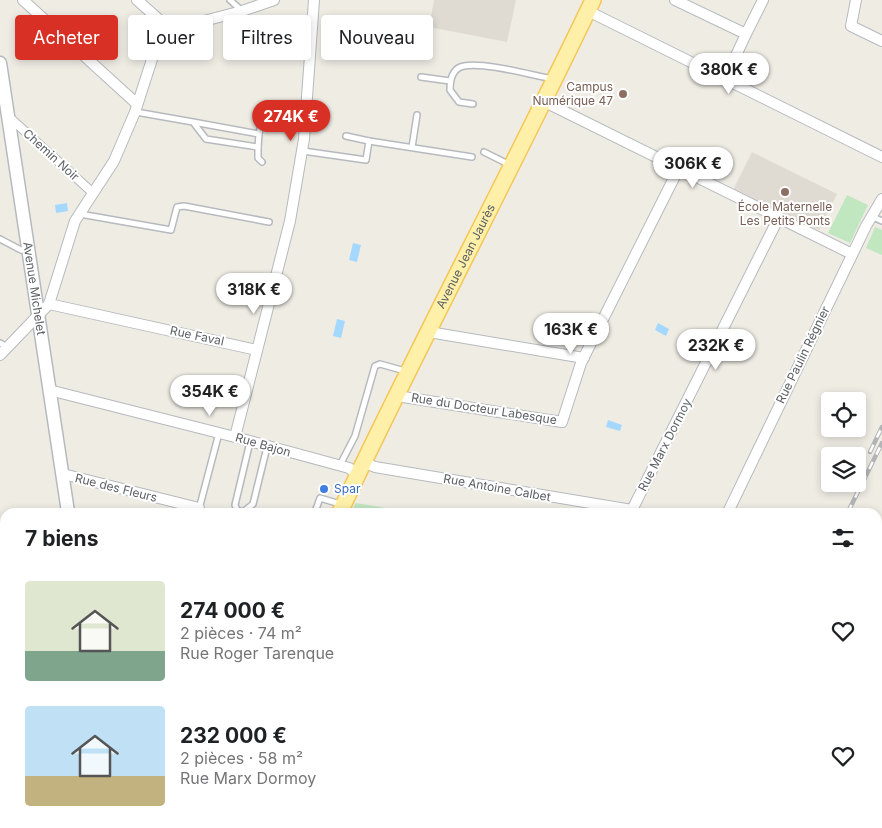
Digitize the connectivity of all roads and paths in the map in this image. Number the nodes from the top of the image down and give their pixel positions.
1 (23, 0) edge
2 (137, 0) edge
3 (230, 0) edge
4 (274, 0) edge
5 (314, 0) edge
6 (675, 0) edge
7 (763, 0) edge
8 (856, 0) edge
9 (590, 5) edge
10 (242, 11) junction
11 (154, 15) edge
12 (213, 19) edge
13 (746, 34) junction
14 (882, 41) edge
15 (152, 60) edge
16 (0, 63) edge
17 (421, 77) dead end
18 (553, 79) junction
19 (724, 79) junction
20 (450, 81) junction
21 (3, 95) edge
22 (543, 102) junction
23 (473, 104) dead end
24 (136, 108) junction
25 (264, 108) dead end
26 (417, 115) dead end
27 (193, 122) junction
28 (259, 134) junction
29 (346, 136) dead end
30 (369, 141) junction
31 (258, 147) junction
32 (412, 147) junction
33 (303, 151) junction
34 (484, 152) dead end
35 (472, 157) dead end
36 (882, 157) edge
37 (262, 162) dead end
38 (510, 165) junction
39 (679, 168) junction
40 (93, 193) junction
41 (882, 199) edge
42 (79, 213) junction
43 (779, 217) junction
44 (877, 219) edge
45 (269, 222) dead end
46 (0, 238) edge
47 (29, 251) junction
48 (852, 254) junction
49 (49, 304) junction
50 (39, 313) junction
51 (428, 332) junction
52 (2, 349) edge
53 (258, 350) junction
54 (584, 358) junction
55 (408, 372) junction
56 (49, 390) junction
57 (397, 396) junction
58 (219, 432) junction
59 (235, 437) junction
60 (250, 442) junction
61 (267, 447) junction
62 (340, 466) junction
63 (360, 469) junction
64 (63, 474) junction
65 (67, 508) edge
66 (190, 508) edge
67 (199, 508) edge
68 (236, 508) edge
69 (248, 508) edge
70 (316, 508) edge
71 (340, 508) edge
72 (342, 508) edge
73 (609, 508) edge
74 (634, 508) edge
75 (730, 508) edge

1 - 24 street
2 - 11 street
3 - 10 lane
4 - 10 street
5 - 33 street
6 - 13 street
7 - 13 street
8 - 14 street
9 - 18 main road, Avenue Jean Jaurès
9 - 19 street
10 - 12 street
13 - 19 street
15 - 24 street
16 - 21 street, Avenue Michelet
17 - 20 lane
18 - 20 lane
18 - 22 main road, Avenue Jean Jaurès
19 - 36 street
20 - 23 lane
21 - 40 street, Chemin Noir
21 - 47 street, Avenue Michelet
22 - 38 main road, Avenue Jean Jaurès
22 - 39 street
24 - 27 lane
24 - 40 street
25 - 28 lane
26 - 32 lane
27 - 28 lane
27 - 31 lane
28 - 31 lane
29 - 30 lane
30 - 32 lane
30 - 33 lane
31 - 37 lane
32 - 35 lane
33 - 53 street
34 - 38 lane
38 - 51 main road, Avenue Jean Jaurès
39 - 43 street
39 - 54 street, Rue du Docteur Labesque
40 - 42 street
41 - 44 street, Rue Paulin Régnier
42 - 45 lane
42 - 49 street
43 - 48 street
43 - 74 street, Rue Marx Dormoy
44 - 48 street, Rue Paulin Régnier
46 - 47 lane
47 - 50 street, Avenue Michelet
48 - 75 street, Rue Paulin Régnier
49 - 50 street
49 - 53 street, Rue Faval
50 - 52 street
50 - 56 street, Avenue Michelet
51 - 54 street
51 - 55 main road, Avenue Jean Jaurès
53 - 59 street
54 - 57 street, Rue du Docteur Labesque
55 - 57 main road, Avenue Jean Jaurès
55 - 62 lane
56 - 58 street, Rue Bajon
56 - 64 street, Avenue Michelet
57 - 63 main road, Avenue Jean Jaurès
58 - 59 street, Rue Bajon
58 - 67 lane
59 - 60 street, Rue Bajon
60 - 61 street, Rue Bajon
60 - 68 lane
61 - 62 street, Rue Bajon
61 - 69 lane
62 - 63 street, Rue Bajon
63 - 72 main road, Avenue Jean Jaurès
63 - 73 street, Rue Antoine Calbet
64 - 65 street, Avenue Michelet
64 - 66 street, Rue des Fleurs
70 - 71 lane

